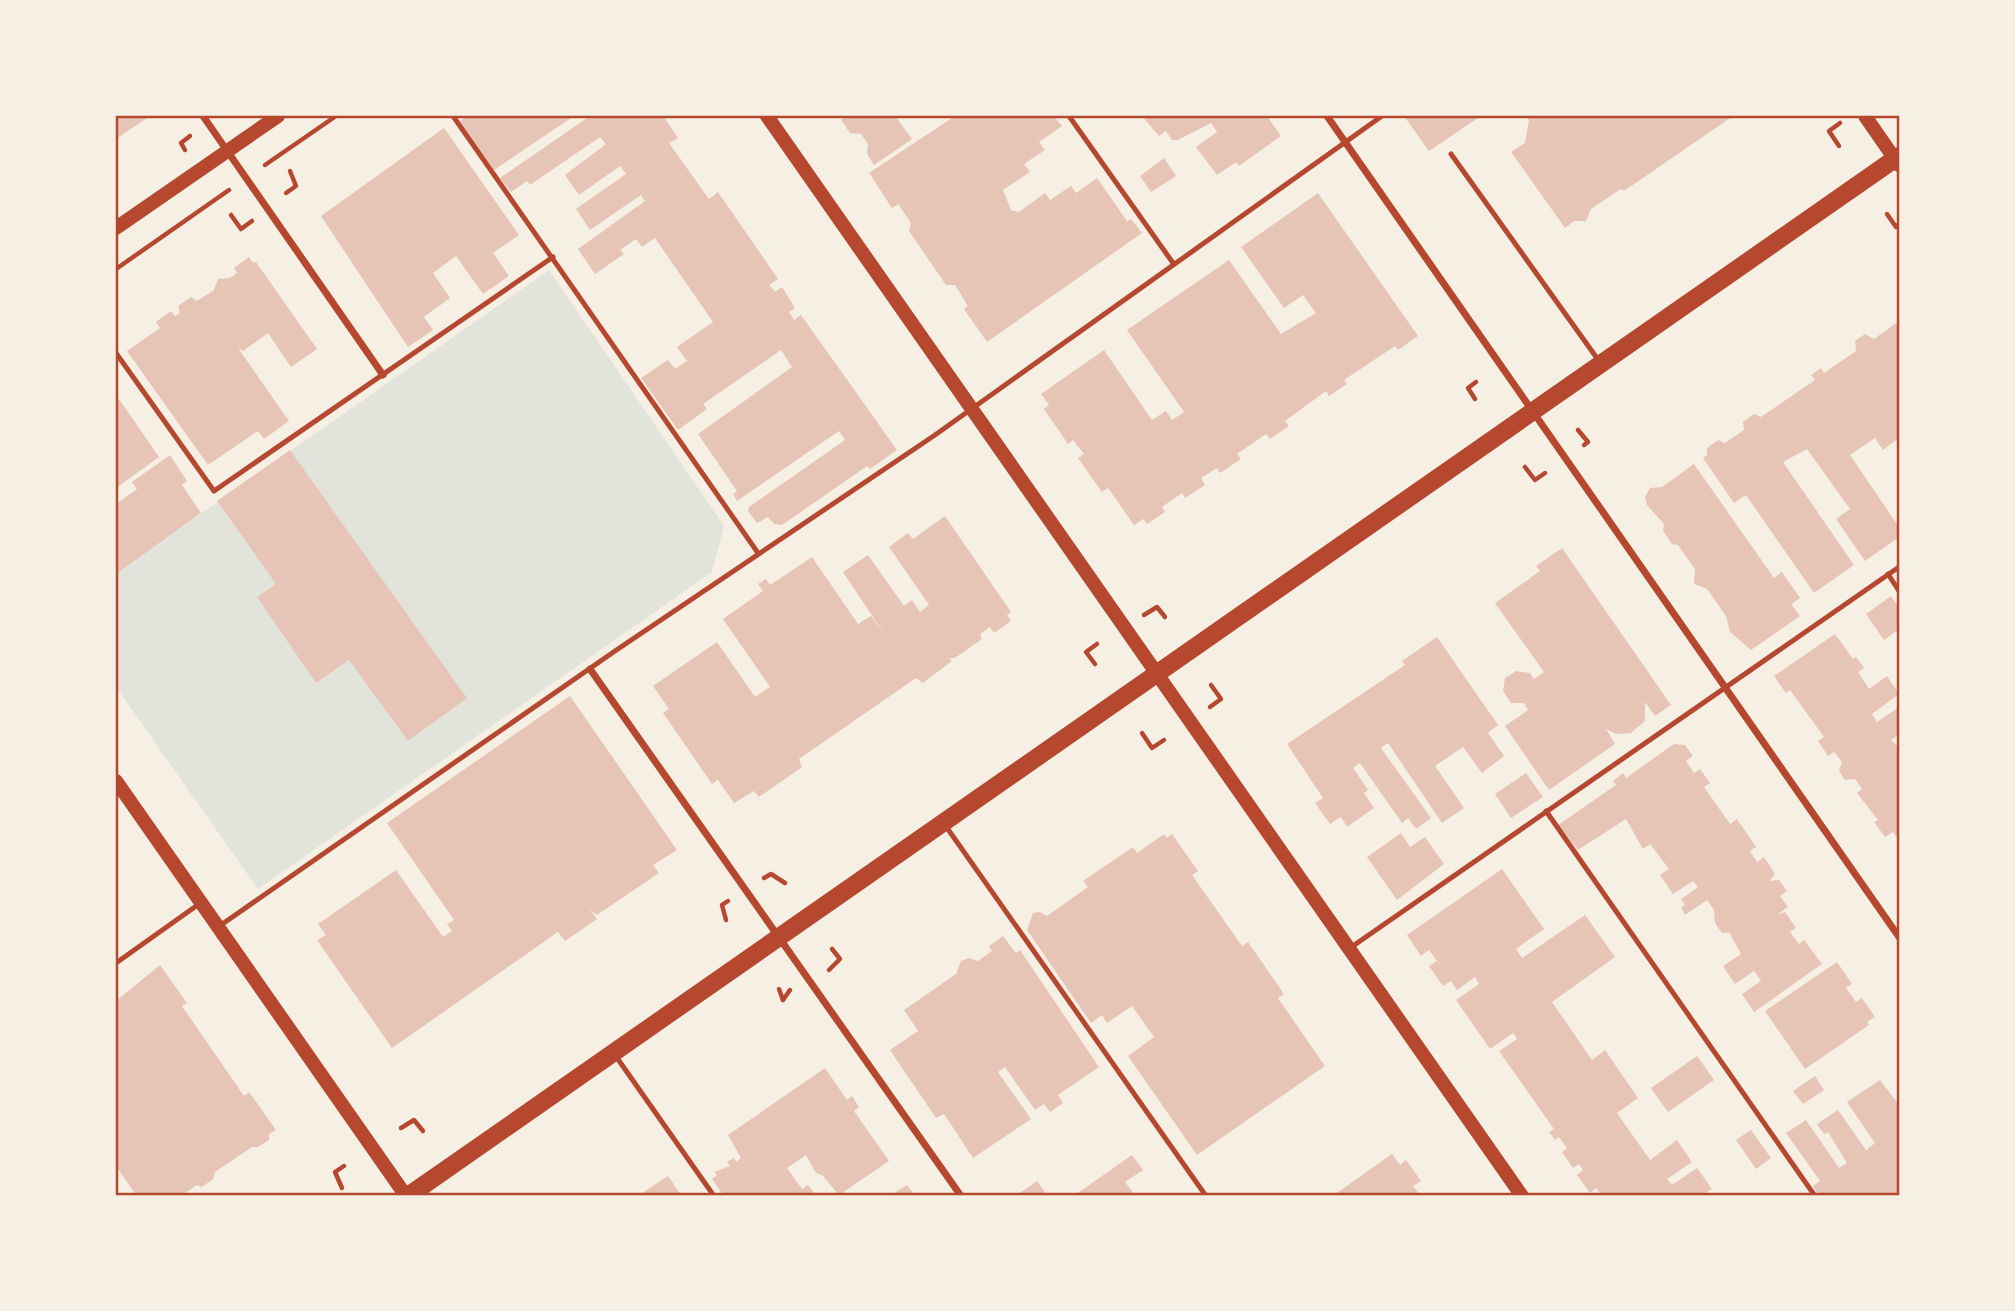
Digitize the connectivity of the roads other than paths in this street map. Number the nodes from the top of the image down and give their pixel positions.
1 (203, 116) edge
2 (278, 116) edge
3 (453, 116) edge
4 (767, 116) edge
5 (1069, 116) edge
6 (1326, 116) edge
7 (1382, 116) edge
8 (1865, 116) edge
9 (1346, 142) junction
10 (227, 152) junction
11 (1451, 154) dead end
12 (1898, 160) edge
13 (116, 228) edge
14 (553, 257) junction
15 (1173, 263) junction
16 (116, 353) edge
17 (1601, 364) junction
18 (383, 375) junction
19 (971, 409) junction
20 (1532, 412) junction
21 (758, 553) junction
22 (1899, 566) edge
23 (1888, 574) junction
24 (1899, 591) edge
25 (590, 669) junction
26 (1158, 674) junction
27 (1726, 687) junction
28 (116, 781) edge
29 (1546, 811) junction
30 (943, 822) junction
31 (201, 903) junction
32 (218, 927) junction
33 (780, 937) junction
34 (1899, 937) edge
35 (1350, 948) junction
36 (116, 962) edge
37 (613, 1052) junction
38 (407, 1195) edge
39 (714, 1195) edge
40 (961, 1195) edge
41 (1206, 1195) edge
42 (1522, 1195) edge
43 (1815, 1195) edge

1 - 10 street
2 - 10 main road
3 - 14 lane
4 - 19 main road
5 - 15 lane
6 - 9 street
7 - 9 lane
8 - 12 main road
9 - 15 lane
9 - 20 street
10 - 13 main road
10 - 18 street
11 - 17 lane
12 - 17 main road
14 - 18 lane
14 - 21 lane
15 - 19 lane
16 - 18 lane
17 - 20 main road
19 - 21 lane
19 - 26 main road
20 - 26 main road
20 - 27 street
21 - 25 lane
22 - 23 lane
23 - 24 lane
23 - 27 lane
25 - 32 lane
25 - 33 street
26 - 30 main road
26 - 35 main road
27 - 29 lane
27 - 34 street
28 - 31 main road
29 - 35 lane
29 - 43 lane
30 - 33 main road
30 - 41 lane
31 - 32 main road
31 - 36 lane
32 - 38 main road
33 - 37 main road
33 - 40 street
35 - 42 main road
37 - 38 main road
37 - 39 lane

